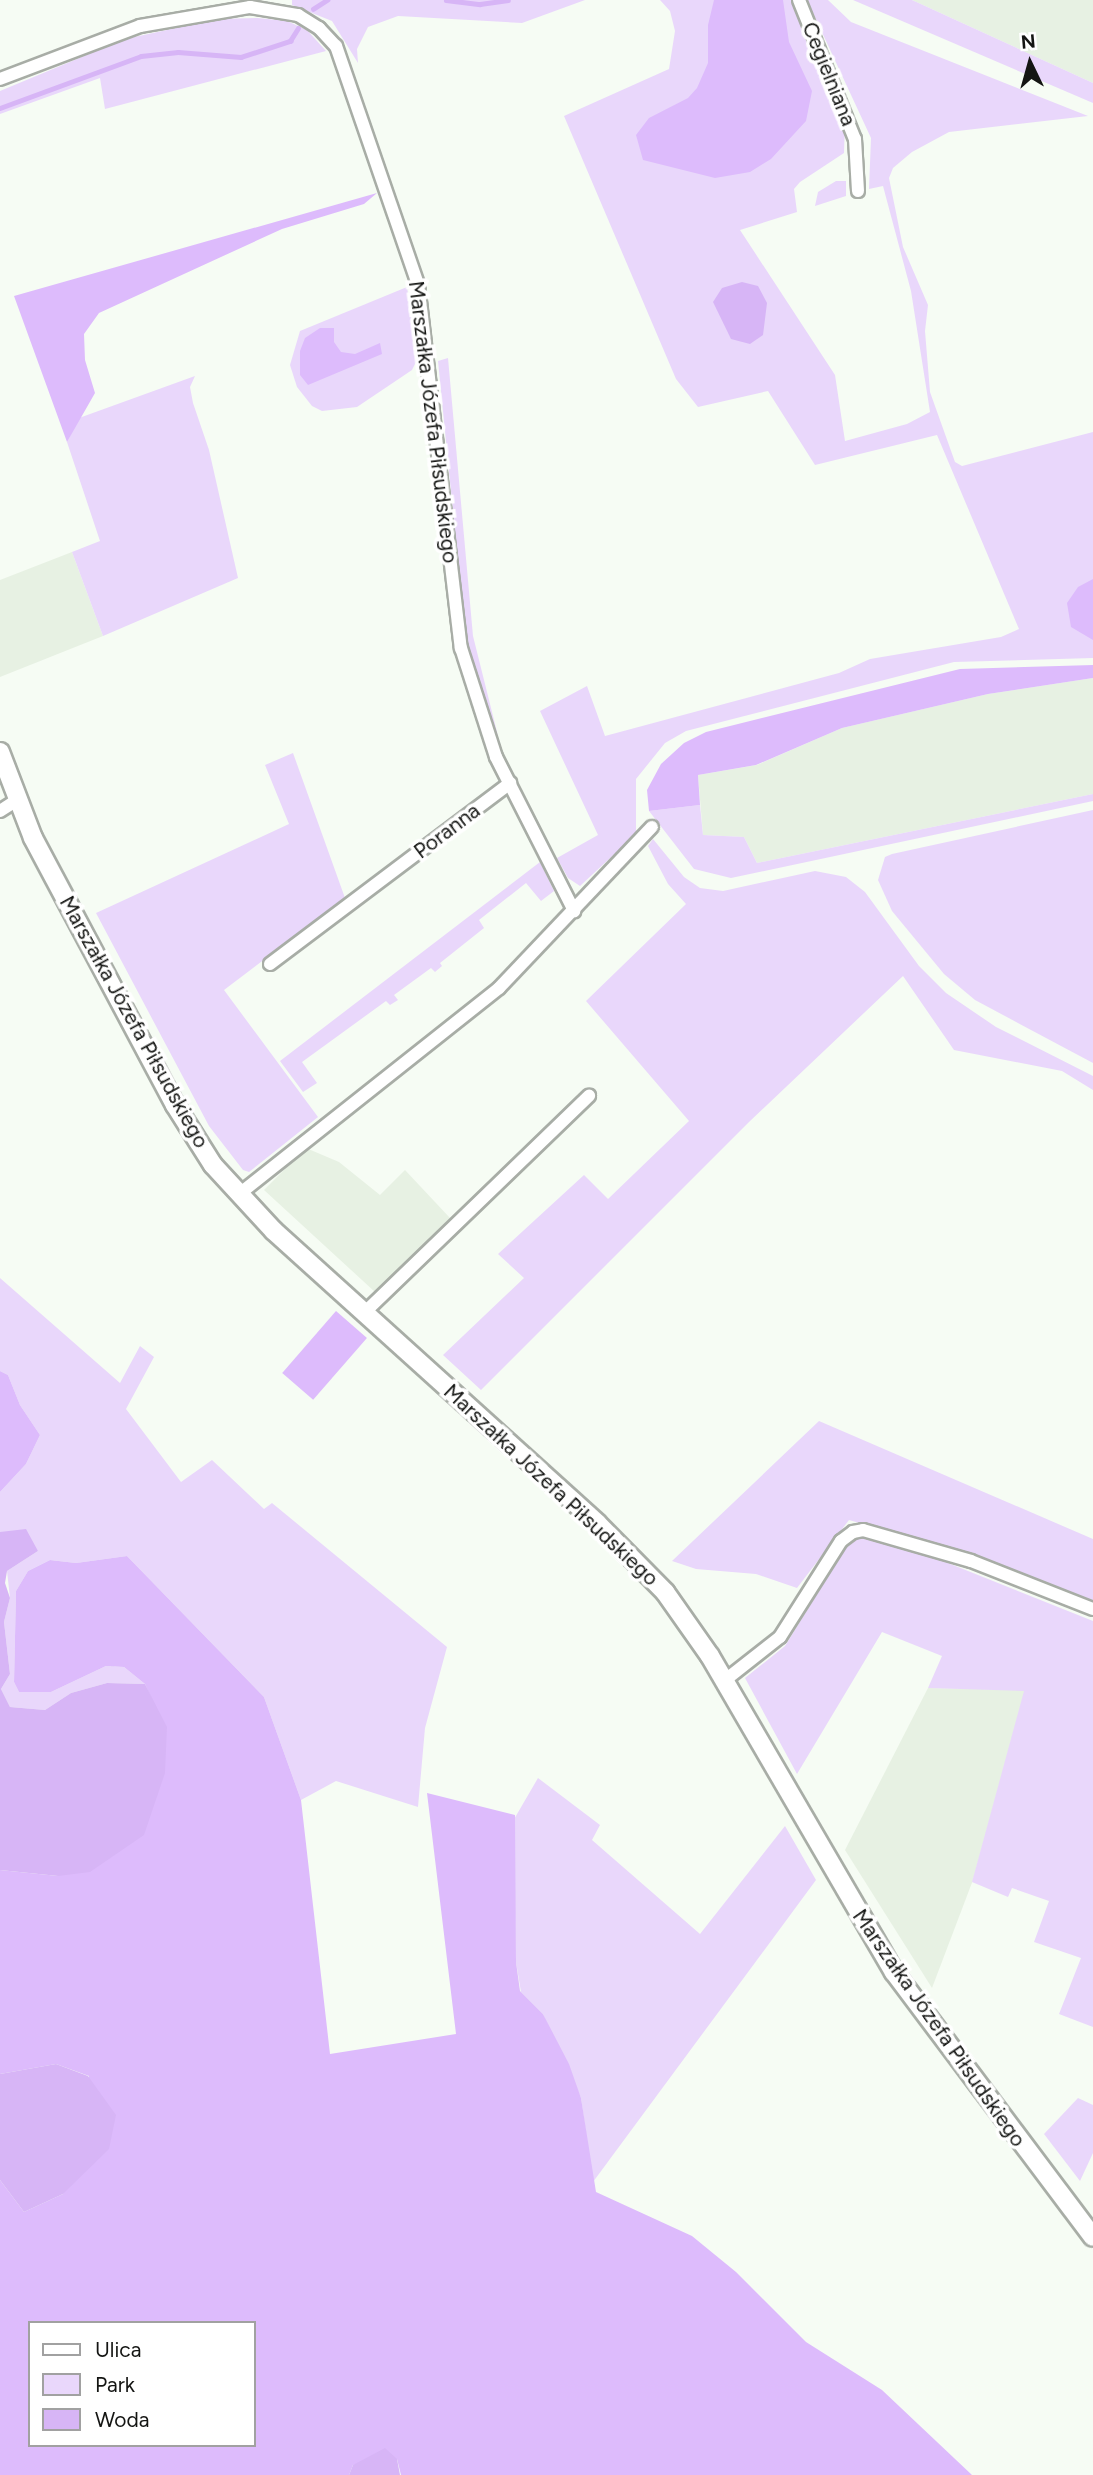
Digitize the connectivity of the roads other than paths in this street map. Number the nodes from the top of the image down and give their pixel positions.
1 (799, 0) edge
2 (0, 79) edge
3 (858, 191) dead end
4 (0, 752) edge
5 (510, 783) junction
6 (17, 800) junction
7 (0, 811) edge
8 (652, 827) dead end
9 (573, 911) junction
10 (270, 964) dead end
11 (589, 1096) dead end
12 (238, 1195) junction
13 (364, 1312) junction
14 (1093, 1609) edge
15 (724, 1682) junction
16 (1093, 2237) edge

1 - 3 street, Cegielniana
2 - 5 street, Marszałka Józefa Piłsudskiego
4 - 6 street, Marszałka Józefa Piłsudskiego
5 - 9 street
5 - 10 street, Poranna
6 - 7 street
6 - 12 street, Marszałka Józefa Piłsudskiego
8 - 9 street
9 - 12 street
11 - 13 street
12 - 13 street, Marszałka Józefa Piłsudskiego
13 - 15 street, Marszałka Józefa Piłsudskiego
14 - 15 street
15 - 16 street, Marszałka Józefa Piłsudskiego

